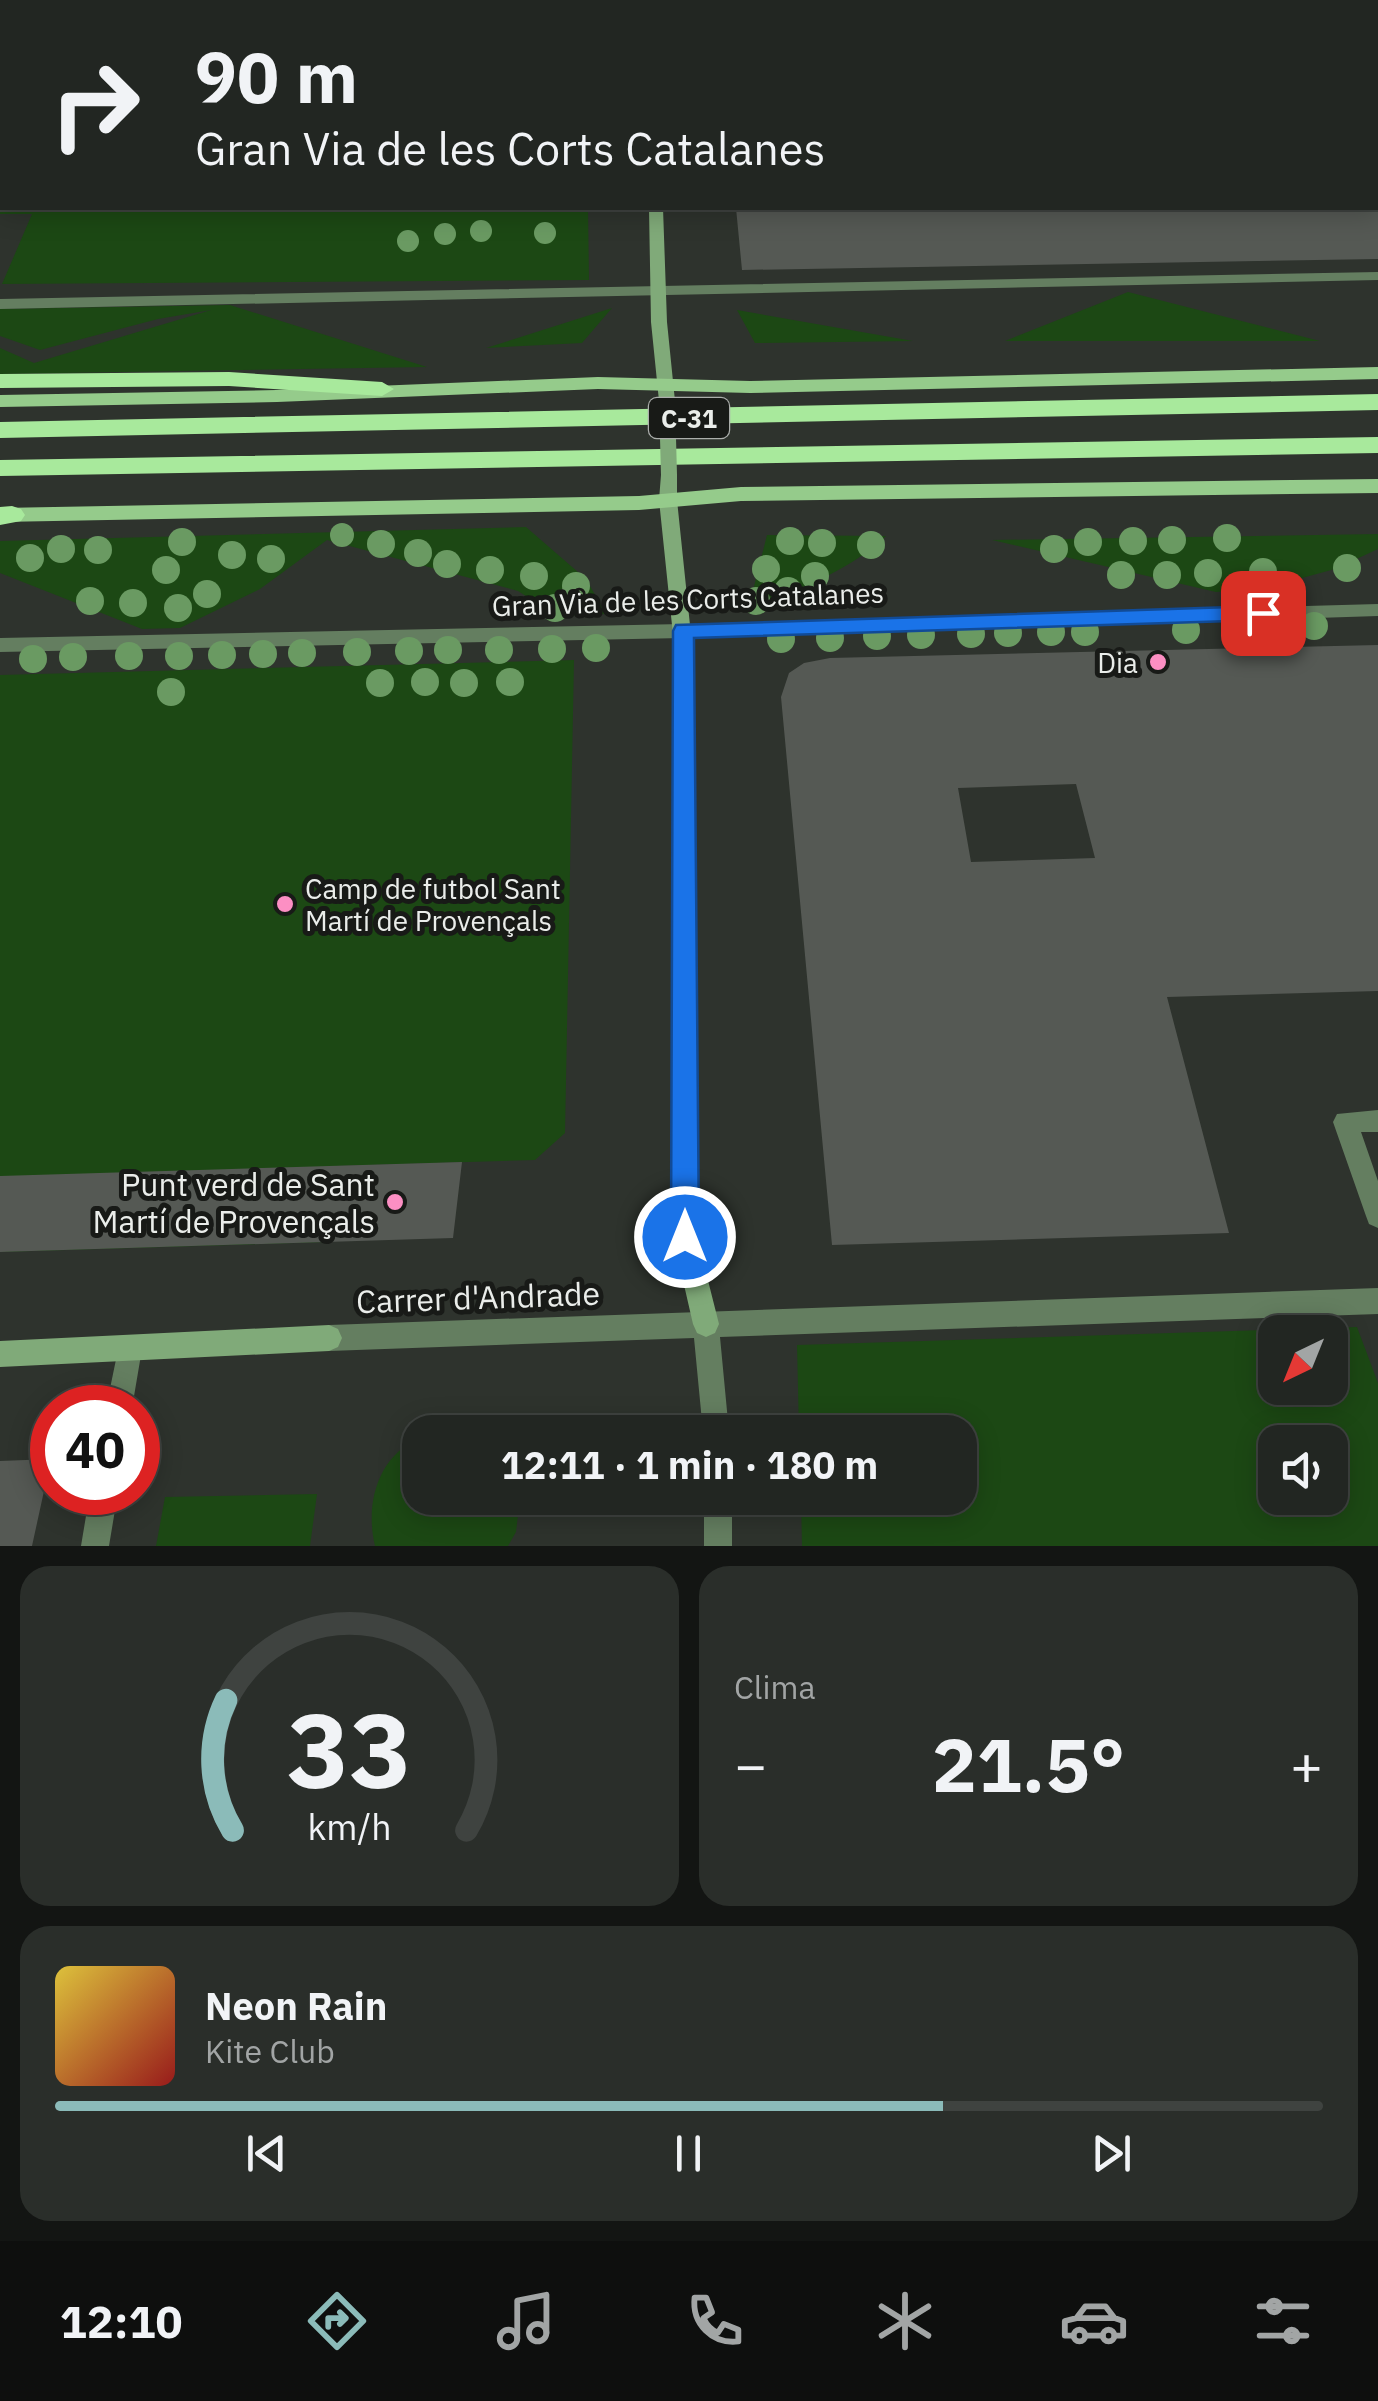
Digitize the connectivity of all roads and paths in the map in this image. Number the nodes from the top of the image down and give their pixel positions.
1 (656, 210) edge
2 (1378, 276) edge
3 (659, 292) junction
4 (0, 304) edge
5 (1378, 373) edge
6 (0, 381) edge
7 (382, 389) junction
8 (666, 392) junction
9 (0, 401) edge
10 (1378, 402) edge
11 (0, 430) edge
12 (1378, 446) edge
13 (0, 468) edge
14 (1378, 486) edge
15 (668, 500) junction
16 (4, 515) edge
17 (1378, 610) edge
18 (684, 631) junction
19 (0, 645) edge
20 (1378, 1120) edge
21 (1378, 1216) edge
22 (1378, 1301) edge
23 (706, 1324) junction
24 (130, 1348) junction
25 (0, 1354) edge
26 (123, 1385) edge
27 (714, 1415) edge
28 (100, 1515) edge
29 (718, 1515) edge
30 (95, 1546) edge
31 (718, 1546) edge

1 - 3 street
2 - 3 street
3 - 4 street
3 - 8 street
5 - 8 main road
6 - 7 highway
7 - 8 main road
7 - 9 main road
8 - 15 street, bridge
10 - 11 highway, C-31
12 - 13 highway, C-31
14 - 15 main road
15 - 16 main road
15 - 18 street
17 - 18 street, Gran Via de les Corts Catalanes
18 - 19 street, Gran Via de les Corts Catalanes
18 - 23 street
20 - 21 street
22 - 23 street, Carrer d'Andrade
23 - 24 street, Carrer d'Andrade
23 - 27 street
24 - 25 street, Carrer d'Andrade
24 - 26 street
28 - 30 street
29 - 31 street

